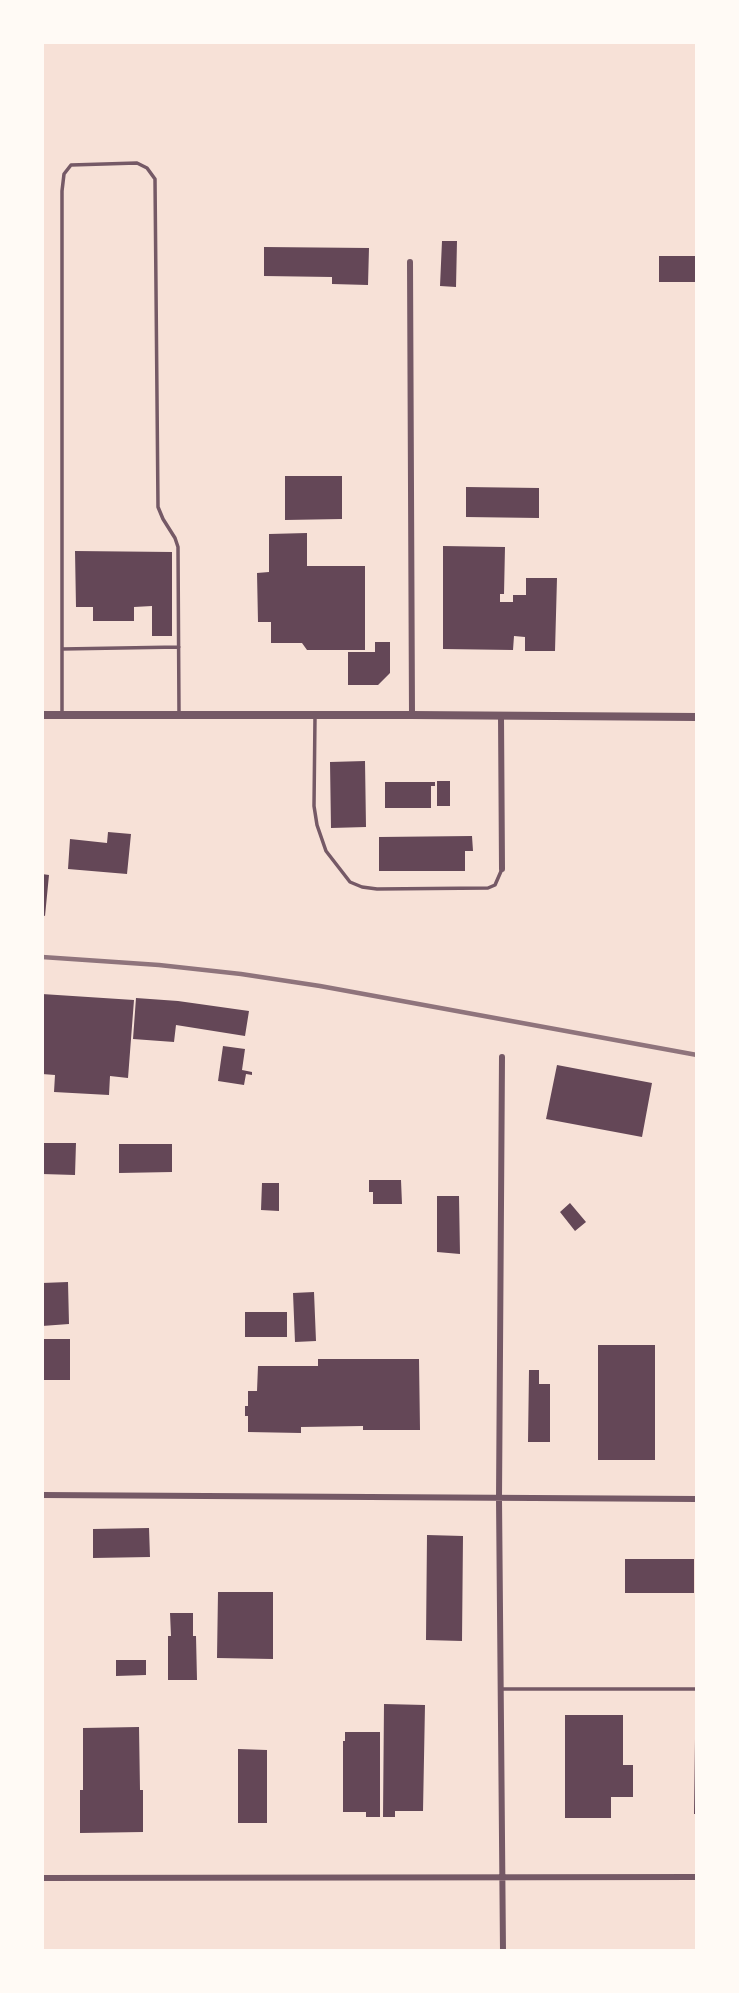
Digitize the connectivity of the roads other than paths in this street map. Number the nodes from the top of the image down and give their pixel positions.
1 (410, 262) dead end
2 (179, 648) junction
3 (62, 649) junction
4 (42, 715) edge
5 (62, 715) junction
6 (179, 715) junction
7 (315, 715) junction
8 (412, 715) junction
9 (502, 716) junction
10 (697, 717) edge
11 (502, 869) joint
12 (502, 1057) dead end
13 (42, 1495) edge
14 (499, 1498) junction
15 (697, 1499) edge
16 (500, 1689) junction
17 (697, 1689) edge
18 (503, 1877) junction
19 (697, 1877) edge
20 (42, 1878) edge
21 (503, 1951) edge

1 - 8 street
2 - 3 lane
2 - 3 lane
2 - 6 lane
3 - 5 lane
4 - 5 street
5 - 6 street
6 - 7 street
7 - 8 street
7 - 11 lane
8 - 9 street
9 - 10 street
9 - 11 street
12 - 14 street
13 - 14 street
14 - 15 street
14 - 16 street
16 - 17 lane
16 - 18 street
18 - 19 street
18 - 20 street
18 - 21 street

